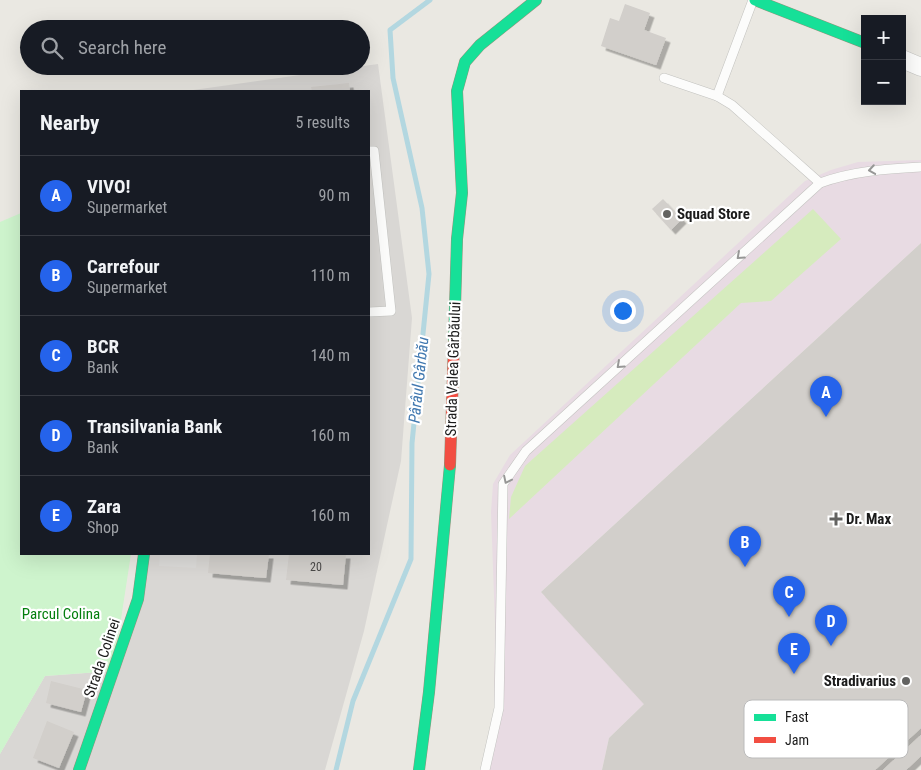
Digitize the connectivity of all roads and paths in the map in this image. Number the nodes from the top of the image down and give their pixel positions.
1 (536, 0) edge
2 (754, 0) edge
3 (861, 41) edge
4 (904, 60) edge
5 (921, 67) edge
6 (664, 78) dead end
7 (716, 96) junction
8 (370, 151) edge
9 (921, 167) edge
10 (820, 183) junction
11 (370, 312) edge
12 (144, 555) edge
13 (79, 770) edge
14 (419, 770) edge
15 (486, 770) edge

1 - 14 street, Strada Valea Gârbăului
2 - 3 street
2 - 7 lane
4 - 5 street
6 - 7 lane
7 - 10 lane
8 - 11 lane
9 -> 10 lane
10 -> 15 lane
12 - 13 street, Strada Colinei

